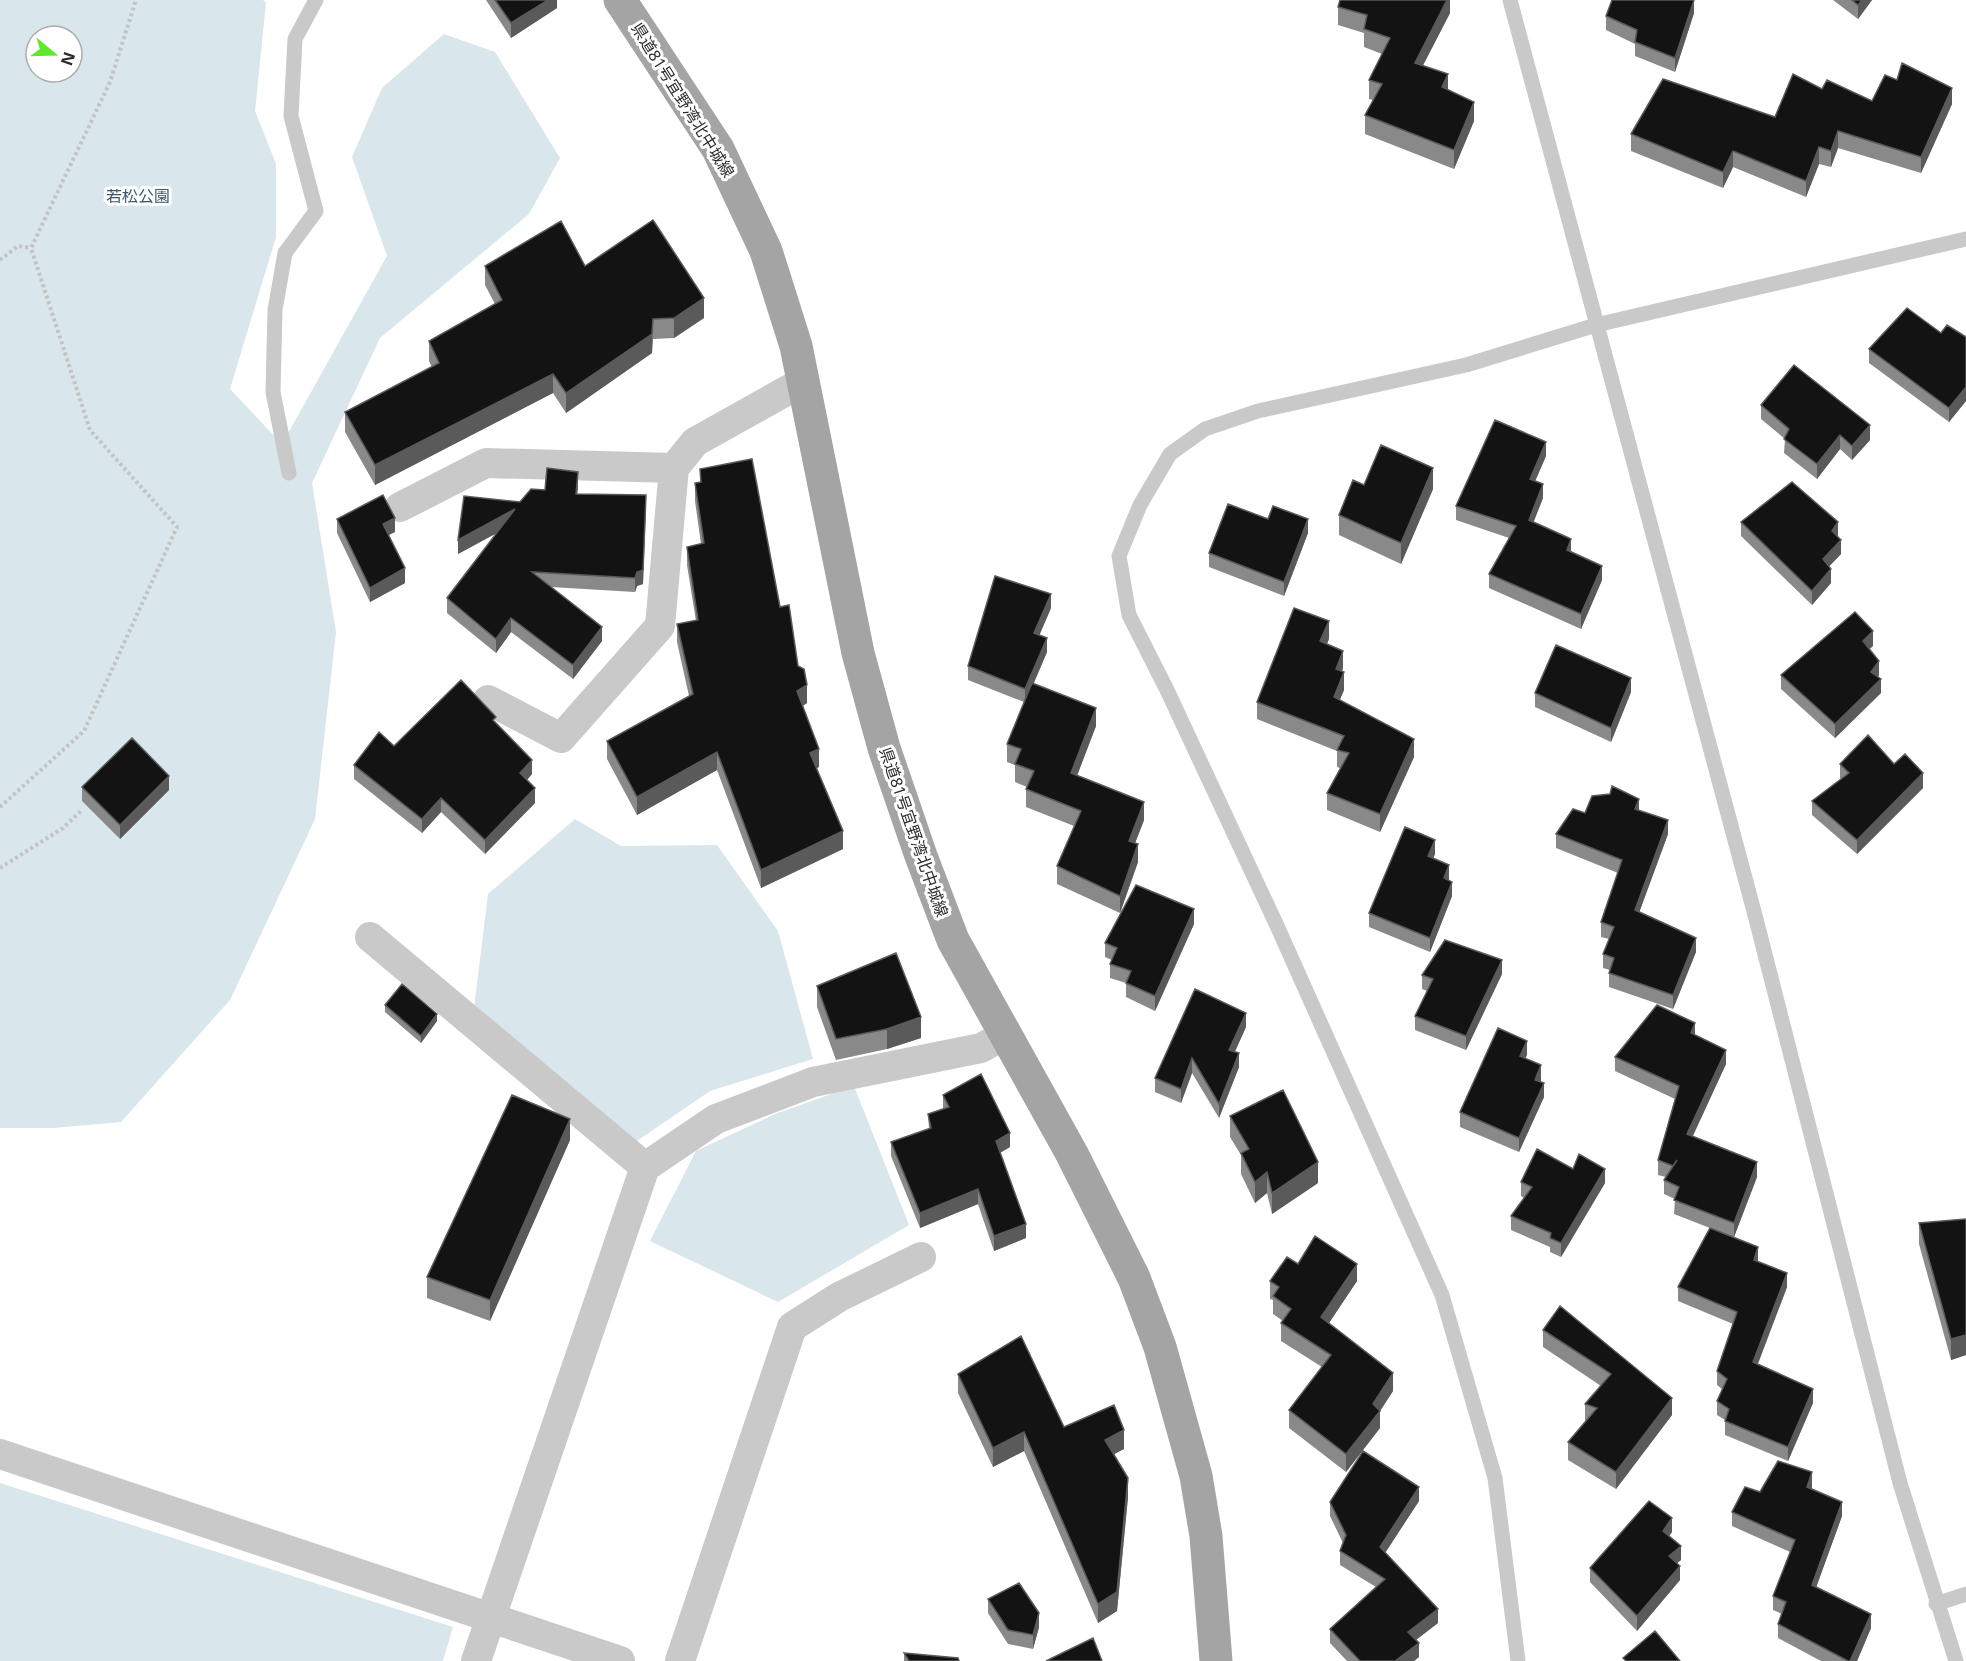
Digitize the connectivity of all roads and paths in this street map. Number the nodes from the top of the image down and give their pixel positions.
1 (136, 0) edge
2 (316, 0) edge
3 (620, 0) edge
4 (1510, 0) edge
5 (1966, 239) edge
6 (31, 248) junction
7 (0, 260) edge
8 (1596, 324) junction
9 (804, 381) junction
10 (674, 468) junction
11 (288, 473) dead end
12 (400, 507) dead end
13 (488, 700) dead end
14 (0, 807) edge
15 (82, 810) dead end
16 (0, 868) edge
17 (370, 937) dead end
18 (1006, 1034) junction
19 (645, 1167) junction
20 (921, 1257) dead end
21 (0, 1454) edge
22 (1966, 1594) edge
23 (1936, 1604) junction
24 (490, 1618) junction
25 (476, 1661) edge
26 (620, 1661) edge
27 (680, 1661) edge
28 (1216, 1661) edge
29 (1518, 1661) edge
30 (1956, 1661) edge

1 - 6 path
2 - 11 lane
3 - 9 main road, 県道81号宜野湾北中城線
4 - 8 lane
5 - 8 lane
6 - 7 path
6 - 14 path
8 - 23 lane
8 - 29 lane
9 - 10 street
9 - 18 main road, 県道81号宜野湾北中城線
10 - 12 street
10 - 13 street
15 - 16 path
17 - 19 street
18 - 19 street
18 - 28 main road, 県道81号宜野湾北中城線
19 - 24 street
20 - 27 street
21 - 24 street
22 - 23 lane
23 - 30 lane
24 - 25 street
24 - 26 street

